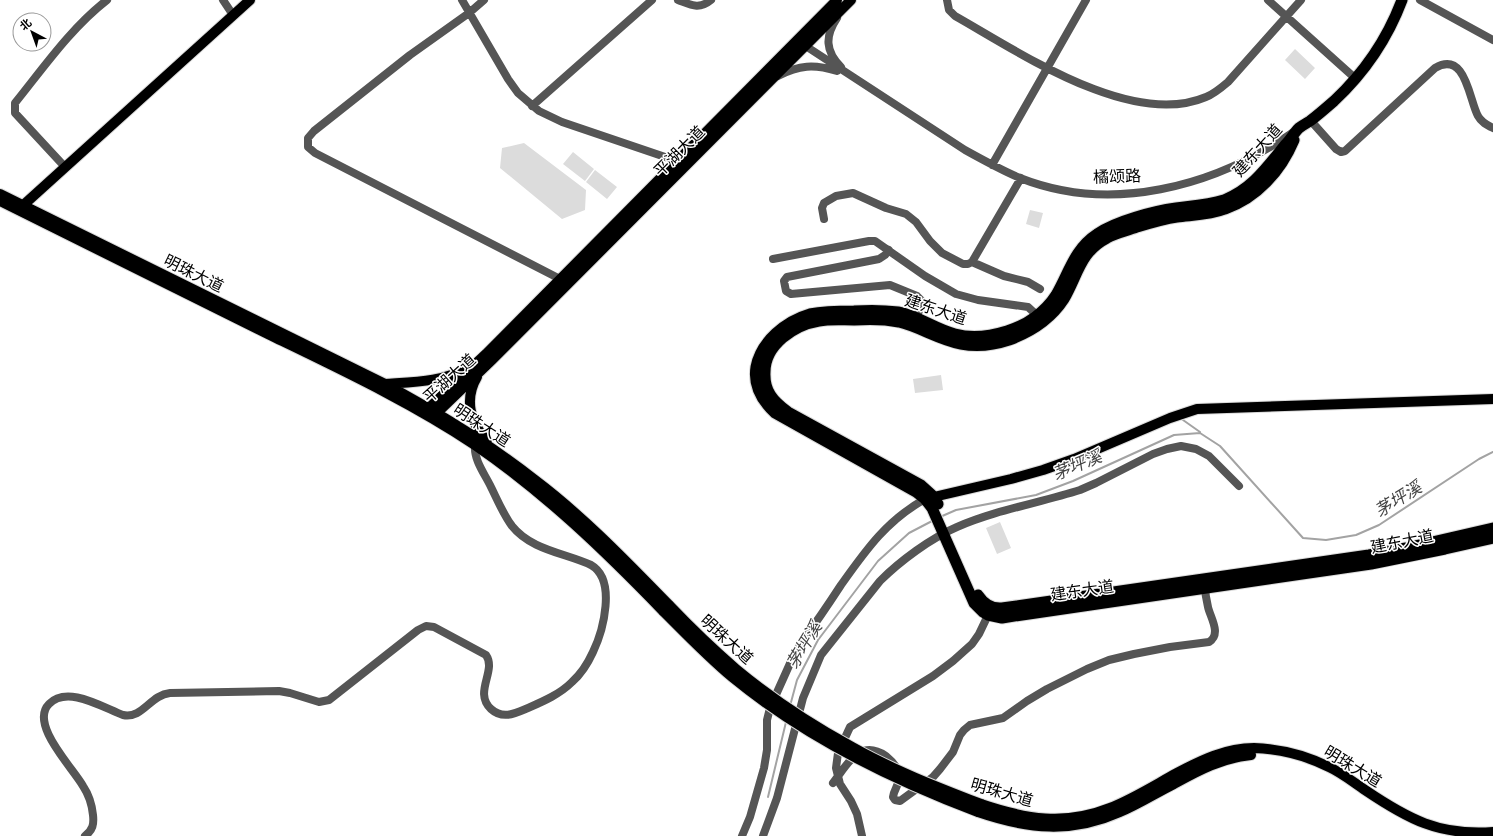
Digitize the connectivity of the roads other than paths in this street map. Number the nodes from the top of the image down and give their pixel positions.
1 (107, 0) edge
2 (223, 0) edge
3 (250, 0) edge
4 (462, 0) edge
5 (484, 0) edge
6 (652, 0) edge
7 (678, 0) edge
8 (711, 0) edge
9 (837, 0) edge
10 (947, 0) edge
11 (1086, 0) edge
12 (1268, 0) edge
13 (1301, 0) edge
14 (1402, 0) edge
15 (1420, 0) edge
16 (848, 3) edge
17 (469, 13) junction
18 (233, 15) junction
19 (1286, 16) junction
20 (1493, 40) edge
21 (801, 43) junction
22 (1047, 68) junction
23 (851, 77) junction
24 (1356, 79) junction
25 (772, 80) junction
26 (532, 106) junction
27 (1310, 120) junction
28 (1299, 128) junction
29 (1493, 128) edge
30 (1254, 156) junction
31 (681, 163) junction
32 (992, 166) junction
33 (65, 167) junction
34 (1263, 173) junction
35 (1021, 178) junction
36 (0, 194) edge
37 (0, 202) edge
38 (20, 207) junction
39 (824, 219) dead end
40 (889, 250) junction
41 (774, 259) dead end
42 (972, 262) junction
43 (564, 281) junction
44 (1040, 289) dead end
45 (1040, 318) junction
46 (915, 322) junction
47 (489, 357) junction
48 (385, 384) junction
49 (1493, 399) edge
50 (432, 412) junction
51 (475, 446) junction
52 (500, 453) junction
53 (1239, 486) dead end
54 (932, 502) junction
55 (1493, 528) edge
56 (945, 529) junction
57 (1493, 538) edge
58 (1205, 584) junction
59 (667, 609) junction
60 (990, 611) junction
61 (836, 780) junction
62 (979, 808) junction
63 (1493, 832) edge
64 (85, 836) edge
65 (742, 836) edge
66 (764, 836) edge
67 (862, 836) edge
68 (1436, 836) edge

1 - 33 street
2 - 18 street
3 - 18 main road
4 - 17 street
5 - 17 street
6 - 26 street
7 - 8 street
9 - 21 main road, 平湖大道
10 - 22 street
11 - 22 street
12 - 19 street
13 - 19 street
14 - 24 highway, 橘颂路
15 - 20 street
16 - 21 main road, 平湖大道
16 - 23 street
17 - 26 street
17 - 43 street
18 - 33 main road
19 - 22 street
19 - 24 street
21 - 23 street, 橘颂路
21 - 25 main road, 平湖大道
21 - 31 main road, 平湖大道
22 - 32 street
23 - 25 street
23 - 32 street, 橘颂路
24 - 27 highway, 橘颂路
25 - 31 main road, 平湖大道
26 - 31 street
27 - 28 highway, 橘颂路
27 - 29 street
28 - 30 street, 橘颂路
28 - 34 highway, 建东大道
28 - 45 highway, 建东大道
30 - 34 street
30 - 35 street, 橘颂路
31 - 43 main road, 平湖大道
32 - 35 street, 橘颂路
33 - 38 main road
34 - 45 highway, 建东大道
35 - 42 street
36 - 38 main road, 明珠大道
37 - 38 main road, 明珠大道
38 - 48 main road, 明珠大道
38 - 50 main road, 明珠大道
39 - 42 street
40 - 41 street
40 - 45 street
40 - 46 street
42 - 44 street
43 - 47 main road, 平湖大道
45 - 46 highway, 建东大道
46 - 54 highway, 建东大道
47 - 48 main road
47 - 50 main road, 平湖大道
47 - 52 main road
48 - 50 main road, 明珠大道
49 - 54 main road
50 - 51 main road, 明珠大道
50 - 52 main road, 明珠大道
51 - 59 main road, 明珠大道
51 - 64 street
52 - 59 main road, 明珠大道
53 - 56 street
54 - 56 highway, 建东大道
54 - 65 street
55 - 58 highway, 建东大道
56 - 60 highway, 建东大道
56 - 66 street
57 - 58 highway, 建东大道
58 - 60 highway, 建东大道
58 - 61 street
59 - 62 main road, 明珠大道, bridge
60 - 61 street
61 - 67 street
62 - 63 main road, 明珠大道
62 - 68 main road, 明珠大道

